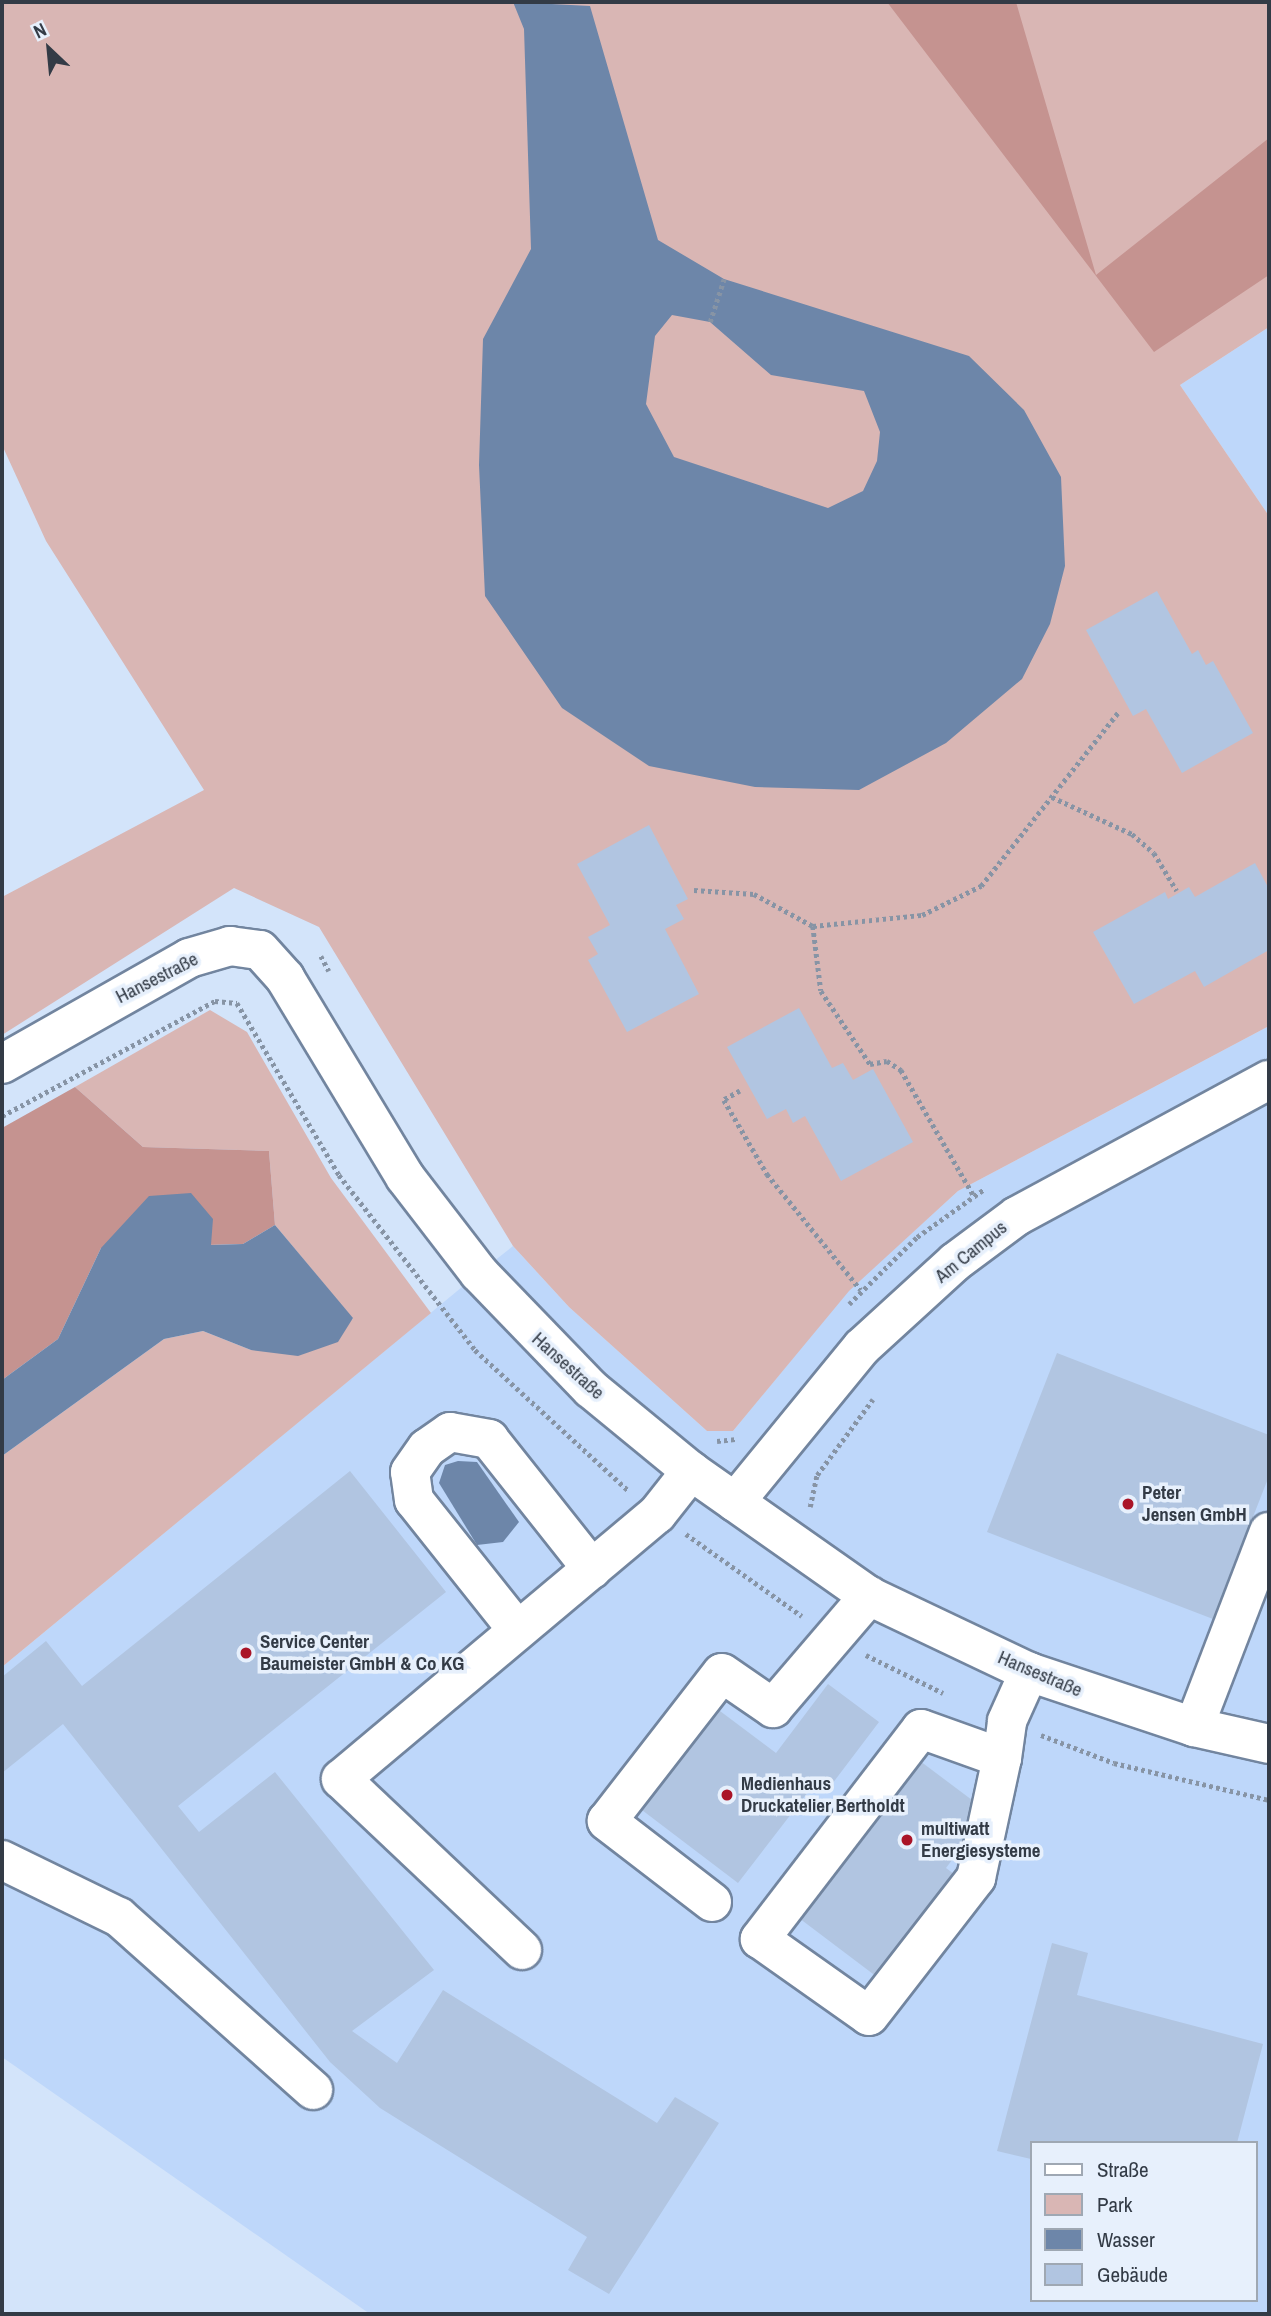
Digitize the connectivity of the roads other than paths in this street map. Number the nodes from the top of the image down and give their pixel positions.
1 (2, 1064) edge
2 (1269, 1080) edge
3 (699, 1455) junction
4 (735, 1502) junction
5 (1269, 1532) edge
6 (592, 1569) junction
7 (869, 1596) junction
8 (515, 1627) junction
9 (1030, 1672) junction
10 (1194, 1727) junction
11 (1269, 1744) edge
12 (1002, 1758) junction
13 (2, 1860) edge
14 (712, 1902) dead end
15 (522, 1950) dead end
16 (313, 2090) dead end

1 - 3 street, Hansestraße
2 - 4 street, Am Campus
3 - 4 street, Hansestraße
3 - 6 street
4 - 7 street, Hansestraße
5 - 10 street
6 - 8 street
6 - 8 street
7 - 9 street, Hansestraße
7 - 14 street
8 - 15 street
9 - 10 street, Hansestraße
9 - 12 street
10 - 11 street, Hansestraße
12 - 12 street
13 - 16 street

